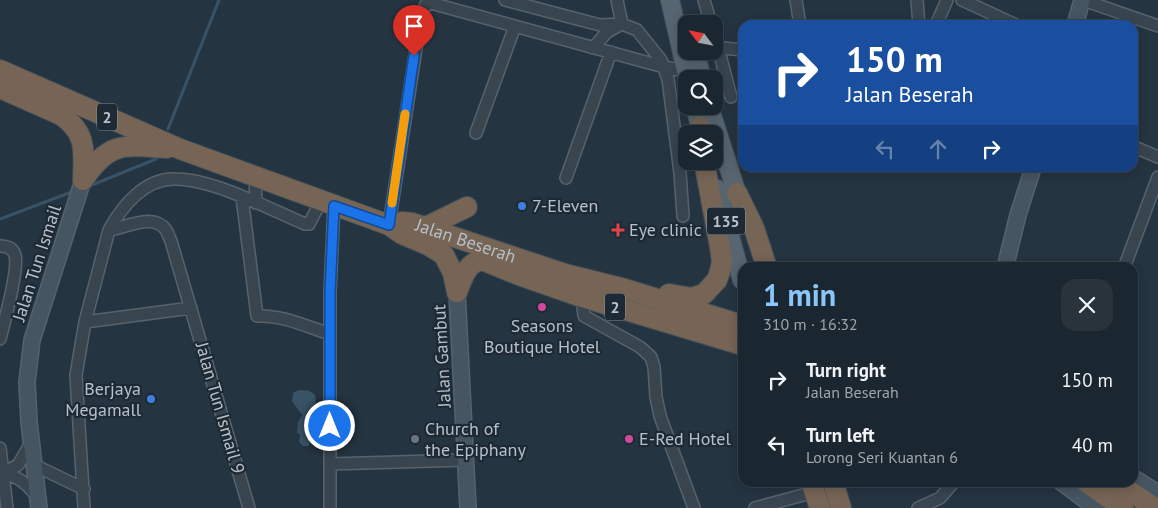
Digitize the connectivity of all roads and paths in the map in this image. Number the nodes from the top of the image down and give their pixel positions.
1 (505, 0) edge
2 (617, 0) edge
3 (670, 0) edge
4 (682, 0) edge
5 (704, 0) edge
6 (796, 0) edge
7 (917, 0) edge
8 (947, 0) edge
9 (962, 0) edge
10 (1082, 0) edge
11 (428, 1) edge
12 (520, 2) edge
13 (686, 15) edge
14 (708, 15) edge
15 (799, 20) edge
16 (919, 20) edge
17 (938, 20) edge
18 (1005, 20) edge
19 (1076, 20) edge
20 (622, 24) junction
21 (515, 26) junction
22 (1158, 26) edge
23 (593, 48) junction
24 (723, 49) edge
25 (738, 50) edge
26 (611, 52) junction
27 (720, 60) edge
28 (664, 67) junction
29 (0, 70) edge
30 (690, 70) edge
31 (678, 72) edge
32 (0, 88) edge
33 (732, 97) dead end
34 (712, 115) edge
35 (476, 133) dead end
36 (180, 149) junction
37 (1138, 149) edge
38 (1158, 157) edge
39 (706, 170) edge
40 (712, 170) edge
41 (1032, 172) edge
42 (255, 176) junction
43 (1158, 177) edge
44 (566, 178) dead end
45 (82, 183) junction
46 (737, 192) junction
47 (242, 197) junction
48 (328, 203) junction
49 (256, 204) junction
50 (467, 207) dead end
51 (683, 216) dead end
52 (389, 225) junction
53 (426, 228) junction
54 (110, 230) junction
55 (0, 246) edge
56 (757, 262) edge
57 (765, 262) edge
58 (1006, 262) edge
59 (1126, 262) edge
60 (738, 265) edge
61 (565, 274) junction
62 (457, 292) junction
63 (582, 297) junction
64 (191, 308) junction
65 (646, 317) junction
66 (86, 322) junction
67 (738, 324) edge
68 (330, 334) junction
69 (0, 339) edge
70 (738, 344) edge
71 (738, 354) edge
72 (31, 443) junction
73 (0, 448) edge
74 (465, 460) junction
75 (330, 464) junction
76 (34, 465) junction
77 (3, 473) junction
78 (1138, 481) edge
79 (835, 487) edge
80 (951, 487) edge
81 (1077, 487) edge
82 (1093, 487) edge
83 (84, 489) junction
84 (1158, 493) edge
85 (815, 494) edge
86 (1105, 495) edge
87 (38, 502) edge
88 (943, 503) edge
89 (7, 508) edge
90 (84, 508) edge
91 (249, 508) edge
92 (330, 508) edge
93 (468, 508) edge
94 (694, 508) edge
95 (755, 508) edge
96 (841, 508) edge
97 (918, 508) edge
98 (1123, 508) edge
99 (1155, 508) edge

1 - 12 street
2 - 20 street
3 - 30 main road
4 - 13 main road
5 - 14 street
6 - 15 street
7 - 16 street
8 - 17 street
9 - 18 street
10 - 19 street
10 - 22 street
11 - 21 street
11 - 52 street
12 - 20 street
20 - 23 street
20 - 28 street
21 - 23 street
21 - 35 street
23 - 26 street
24 - 25 street
26 - 28 street
26 - 44 street
27 - 33 street
28 - 31 street
28 - 51 street
29 - 36 highway, Jalan Beserah / 2
32 - 45 highway, 2
34 - 46 main road, 135
36 - 42 highway, Jalan Beserah / 2
36 - 45 highway, 2
37 - 38 street
39 - 61 highway
40 - 60 main road, 135
41 - 58 street
42 - 48 highway, Jalan Beserah / 2
42 - 49 street
43 - 59 street
45 - 72 street, Jalan Tun Ismail
46 - 56 main road, 135
46 - 57 highway
47 - 49 street
47 - 54 street
47 - 68 street
48 - 49 street
48 - 52 highway, Jalan Beserah / 2
48 - 68 street
50 - 53 highway
52 - 53 highway, Jalan Beserah / 2
52 - 62 highway, 2
53 - 61 highway, Jalan Beserah / 2
54 - 64 street, Jalan Tun Ismail 9
54 - 66 street
55 - 69 street
61 - 67 highway, Jalan Beserah / 2
62 - 63 highway, Jalan Beserah / 2
62 - 74 street, Jalan Gambut
63 - 65 highway, Jalan Beserah / 2
63 - 94 street
64 - 66 street
64 - 91 street, Jalan Tun Ismail 9
65 - 70 highway, Jalan Beserah / 2
65 - 71 highway
66 - 83 street
68 - 75 street
72 - 76 street, Jalan Tun Ismail
72 - 77 street
73 - 77 street
74 - 75 street
74 - 93 street, Jalan Gambut
75 - 92 street
76 - 83 street
76 - 87 street, Jalan Tun Ismail
77 - 87 street
77 - 89 street
78 - 84 street
79 - 96 highway
80 - 88 street
81 - 86 street
82 - 86 highway
83 - 90 street
85 - 95 street
86 - 98 highway
86 - 99 highway
88 - 97 street

